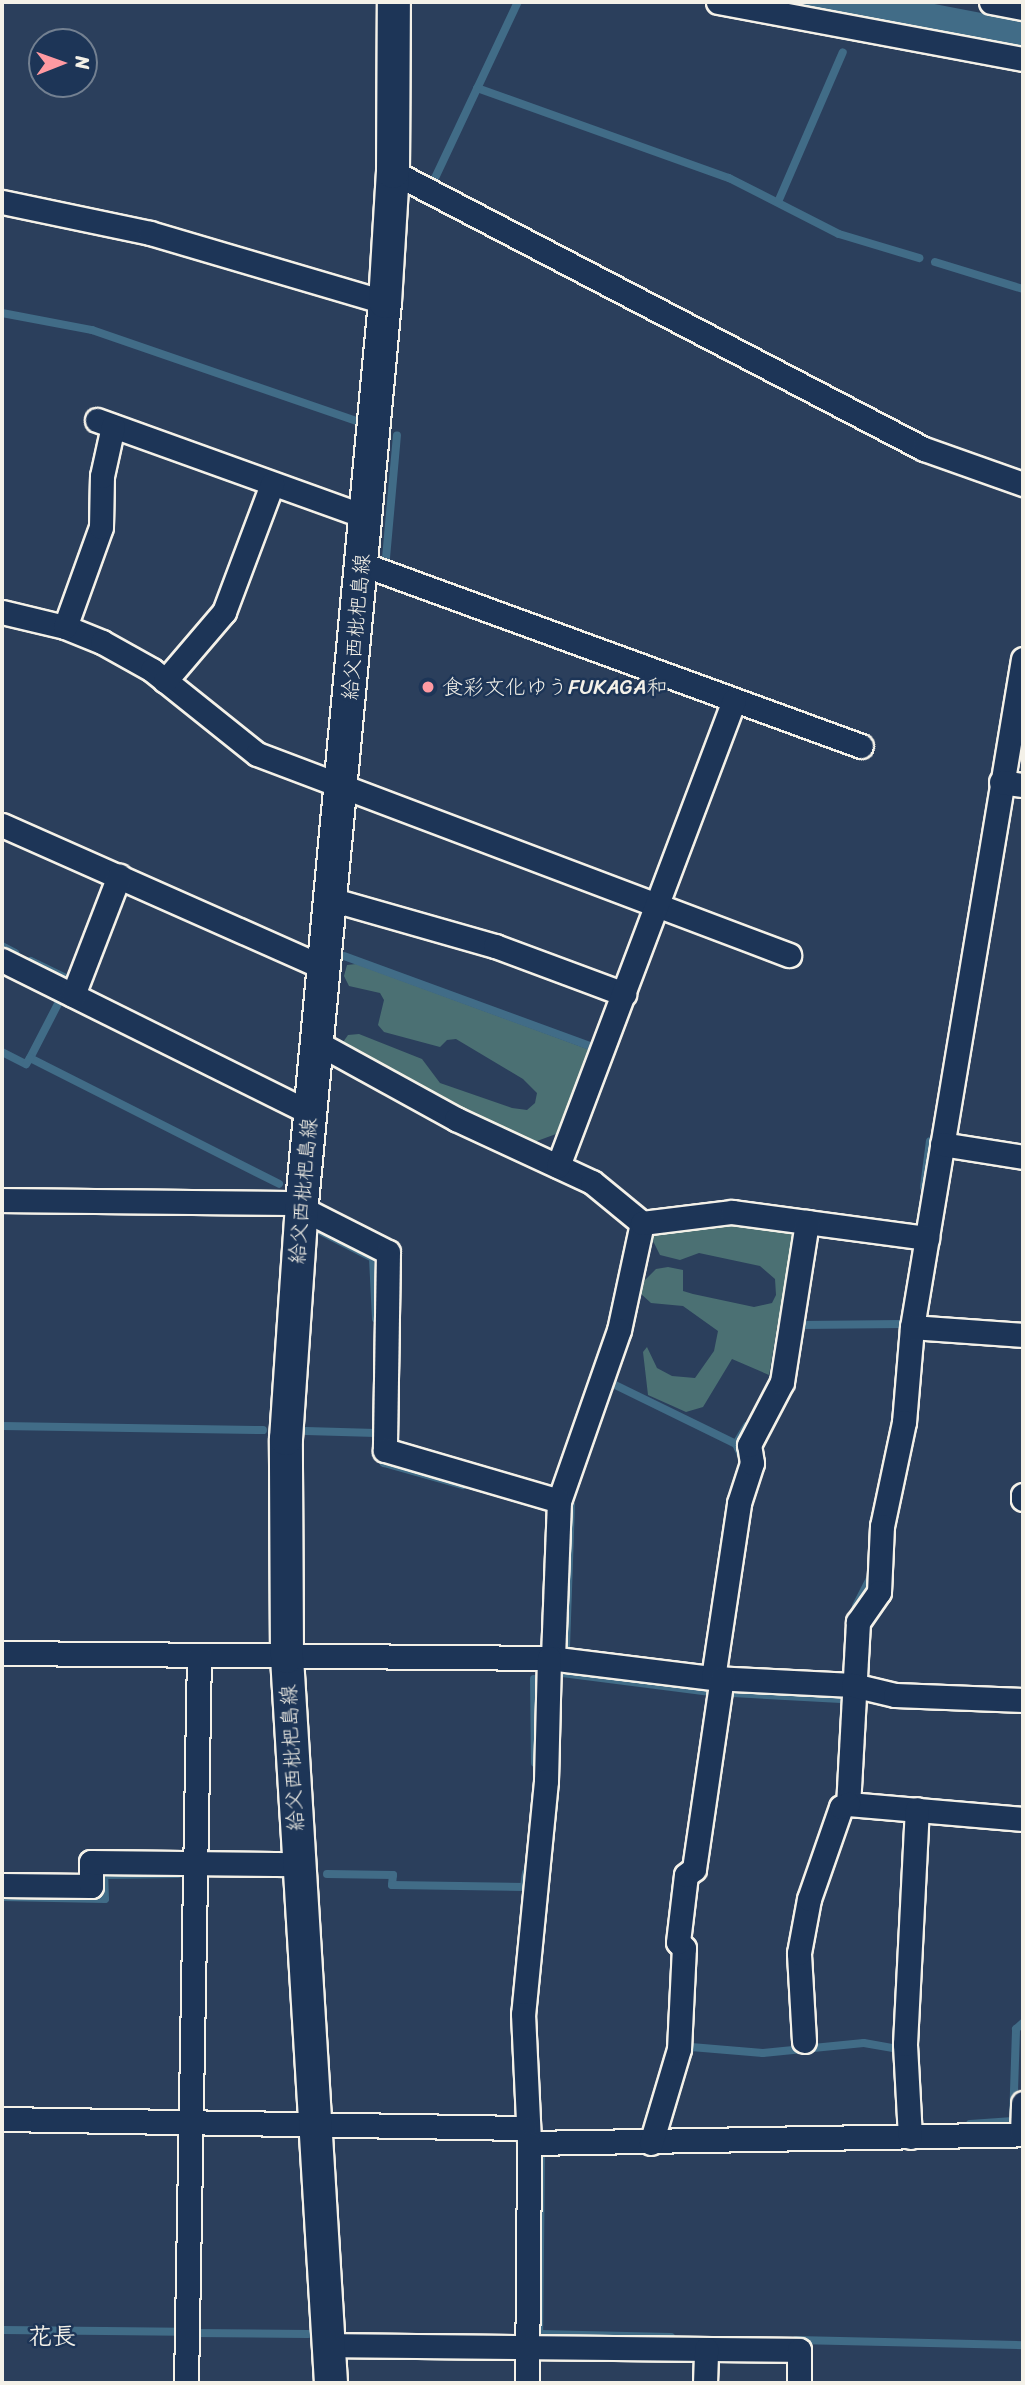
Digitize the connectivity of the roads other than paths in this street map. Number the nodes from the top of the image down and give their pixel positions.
1 (394, 2) edge
2 (718, 2) edge
3 (991, 2) edge
4 (1023, 8) edge
5 (1023, 58) edge
6 (393, 172) junction
7 (2, 202) edge
8 (385, 302) junction
9 (272, 484) junction
10 (1023, 484) edge
11 (366, 517) junction
12 (362, 564) junction
13 (2, 612) edge
14 (65, 627) junction
15 (1023, 659) edge
16 (165, 681) junction
17 (734, 700) junction
18 (861, 746) dead end
19 (1012, 784) edge
20 (342, 786) junction
21 (2, 825) edge
22 (119, 876) junction
23 (330, 899) junction
24 (657, 905) junction
25 (789, 955) dead end
26 (2, 960) edge
27 (323, 967) junction
28 (624, 994) junction
29 (73, 995) junction
30 (316, 1042) junction
31 (310, 1113) junction
32 (942, 1144) junction
33 (1023, 1157) edge
34 (558, 1166) junction
35 (2, 1199) edge
36 (302, 1206) junction
37 (807, 1222) junction
38 (642, 1223) junction
39 (927, 1238) junction
40 (912, 1327) junction
41 (1023, 1335) edge
42 (559, 1501) junction
43 (2, 1653) edge
44 (199, 1656) junction
45 (287, 1657) junction
46 (551, 1659) junction
47 (717, 1678) junction
48 (853, 1685) junction
49 (1023, 1700) edge
50 (848, 1804) junction
51 (917, 1809) junction
52 (1023, 1819) edge
53 (195, 1863) junction
54 (298, 1864) junction
55 (2, 1885) edge
56 (804, 2041) dead end
57 (1023, 2103) edge
58 (2, 2119) edge
59 (191, 2122) junction
60 (315, 2124) junction
61 (1022, 2134) edge
62 (527, 2136) junction
63 (910, 2137) junction
64 (650, 2143) junction
65 (329, 2345) junction
66 (527, 2347) junction
67 (706, 2349) junction
68 (186, 2383) edge
69 (331, 2383) edge
70 (527, 2383) edge
71 (705, 2383) edge
72 (799, 2383) edge

1 - 6 main road, 給父西枇杷島線
2 - 5 street
3 - 4 street
6 - 8 main road, 給父西枇杷島線
6 - 10 street
7 - 8 street
8 - 11 main road, 給父西枇杷島線
9 - 11 street
9 - 14 street
9 - 16 street
11 - 12 main road, 給父西枇杷島線
12 - 17 street
12 - 20 main road, 給父西枇杷島線
13 - 14 street
14 - 16 street
15 - 19 street
16 - 20 street
17 - 18 street
17 - 24 street
19 - 32 street
20 - 23 main road, 給父西枇杷島線
20 - 24 street
21 - 22 street
22 - 27 street
22 - 29 street
23 - 27 main road, 給父西枇杷島線
23 - 28 street
24 - 25 street
24 - 28 street
26 - 29 street
27 - 30 main road, 給父西枇杷島線
28 - 34 street
29 - 31 street
30 - 31 main road, 給父西枇杷島線
30 - 34 street
31 - 36 main road, 給父西枇杷島線
32 - 33 street
32 - 39 street
34 - 38 street
35 - 36 street
36 - 42 street
36 - 45 main road, 給父西枇杷島線
37 - 38 street
37 - 39 street
37 - 47 street
38 - 42 street
39 - 40 street
40 - 41 street
40 - 48 street
42 - 46 street
43 - 44 street
44 - 45 street
44 - 53 street
45 - 46 street
45 - 54 main road, 給父西枇杷島線
46 - 47 street
46 - 62 street
47 - 48 street
47 - 64 street
48 - 49 street
48 - 50 street
50 - 51 street
50 - 56 street
51 - 52 street
51 - 63 street
53 - 54 street
53 - 55 street
53 - 59 street
54 - 60 main road, 給父西枇杷島線
57 - 61 street
58 - 59 street
59 - 60 street
59 - 68 street
60 - 62 street
60 - 65 main road, 給父西枇杷島線
61 - 63 street
62 - 64 street
62 - 66 street
63 - 64 street
65 - 66 street
65 - 69 main road, 給父西枇杷島線
66 - 67 street
66 - 70 street
67 - 71 street
67 - 72 street

